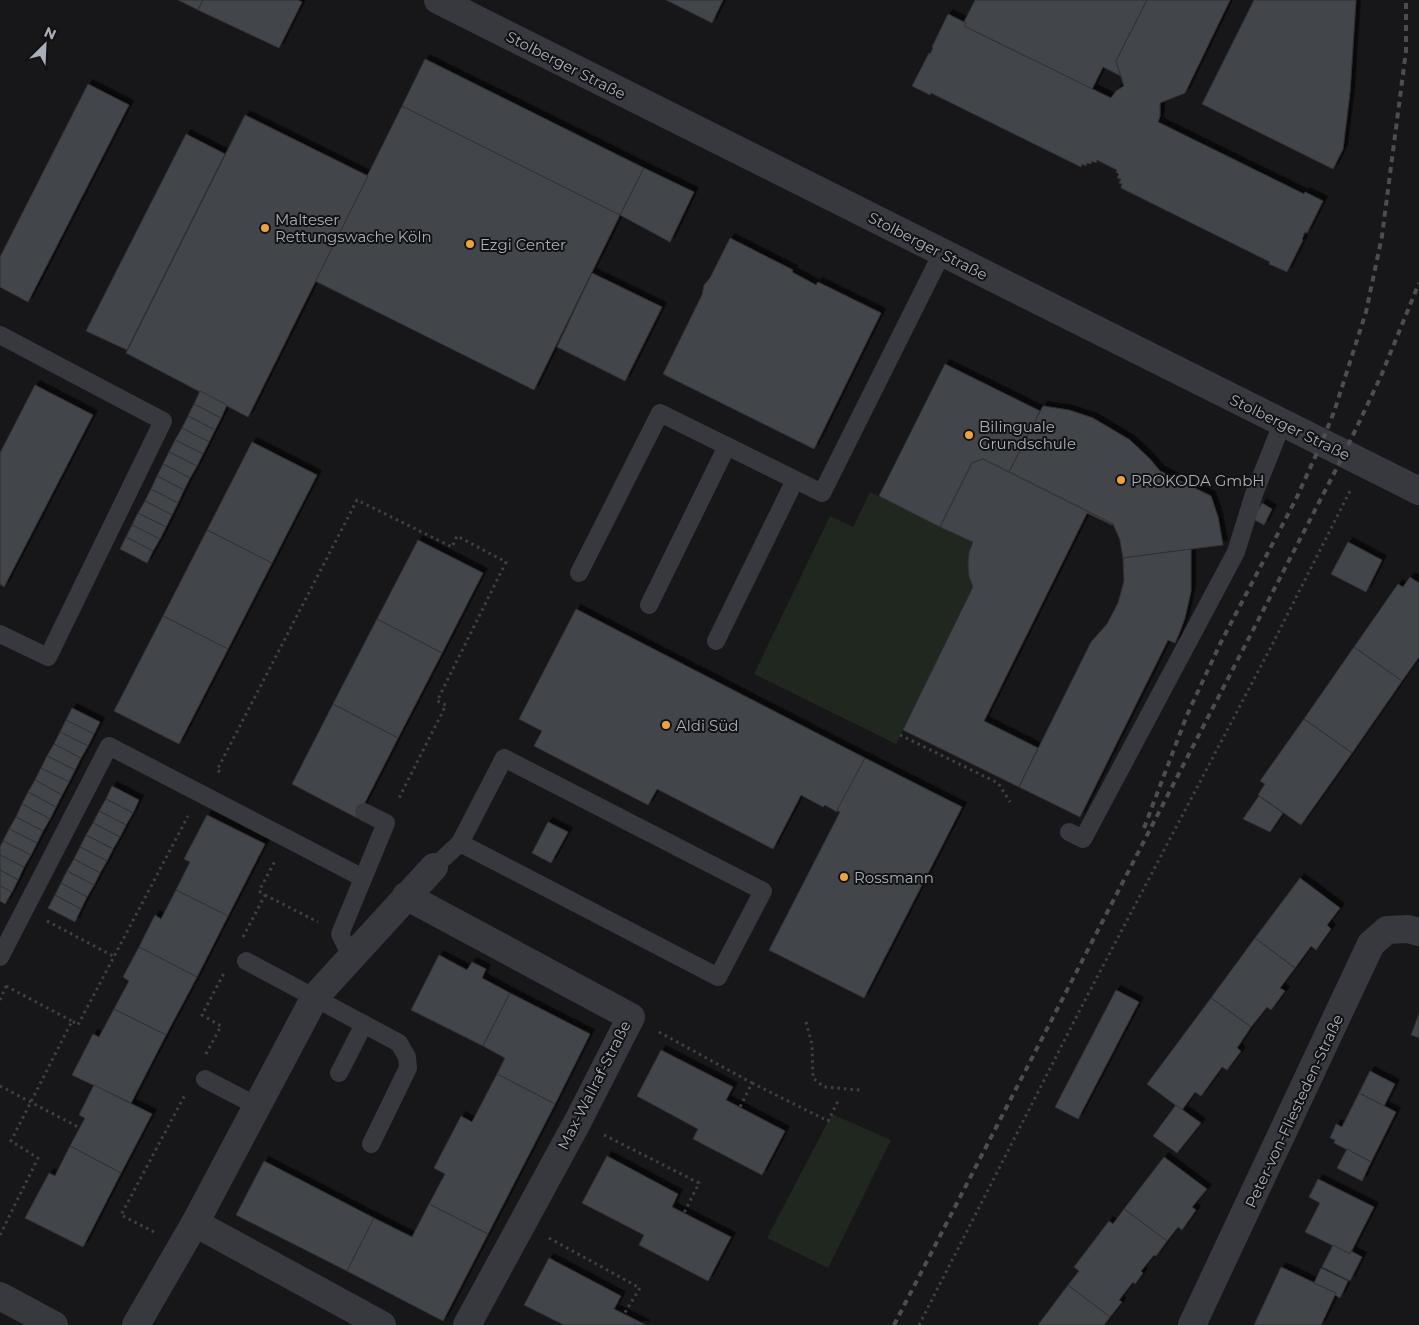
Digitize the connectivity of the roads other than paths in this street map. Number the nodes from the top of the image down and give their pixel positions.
1 (438, 0) edge
2 (942, 253) junction
3 (0, 334) edge
4 (1282, 424) junction
5 (727, 446) junction
6 (795, 480) junction
7 (1419, 491) edge
8 (579, 573) dead end
9 (649, 605) dead end
10 (0, 634) edge
11 (716, 641) dead end
12 (364, 812) dead end
13 (1069, 832) dead end
14 (460, 843) junction
15 (434, 867) joint
16 (363, 878) junction
17 (406, 896) junction
18 (1419, 932) edge
19 (346, 946) junction
20 (0, 957) edge
21 (246, 961) dead end
22 (315, 997) junction
23 (364, 1024) junction
24 (339, 1072) dead end
25 (205, 1079) dead end
26 (257, 1106) junction
27 (370, 1144) dead end
28 (195, 1223) junction
29 (0, 1296) edge
30 (54, 1325) edge
31 (136, 1325) edge
32 (382, 1325) edge
33 (467, 1325) edge
34 (1192, 1325) edge

1 - 2 street, Stolberger Straße
2 - 4 street, Stolberger Straße
2 - 6 lane
3 - 10 lane
4 - 7 street, Stolberger Straße
4 - 13 lane
5 - 6 lane
5 - 8 lane
5 - 9 lane
6 - 11 lane
12 - 16 lane
14 - 14 lane
14 - 15 lane
15 - 17 street
16 - 19 lane
16 - 20 lane
17 - 19 street
17 - 33 street, Max-Wallraf-Straße
18 - 34 street, Peter-von-Fliesteden-Straße
19 - 22 street
21 - 22 lane
22 - 23 lane
22 - 26 street
23 - 24 lane
23 - 27 lane
25 - 26 lane
26 - 28 street
28 - 31 street
28 - 32 street
29 - 30 street

